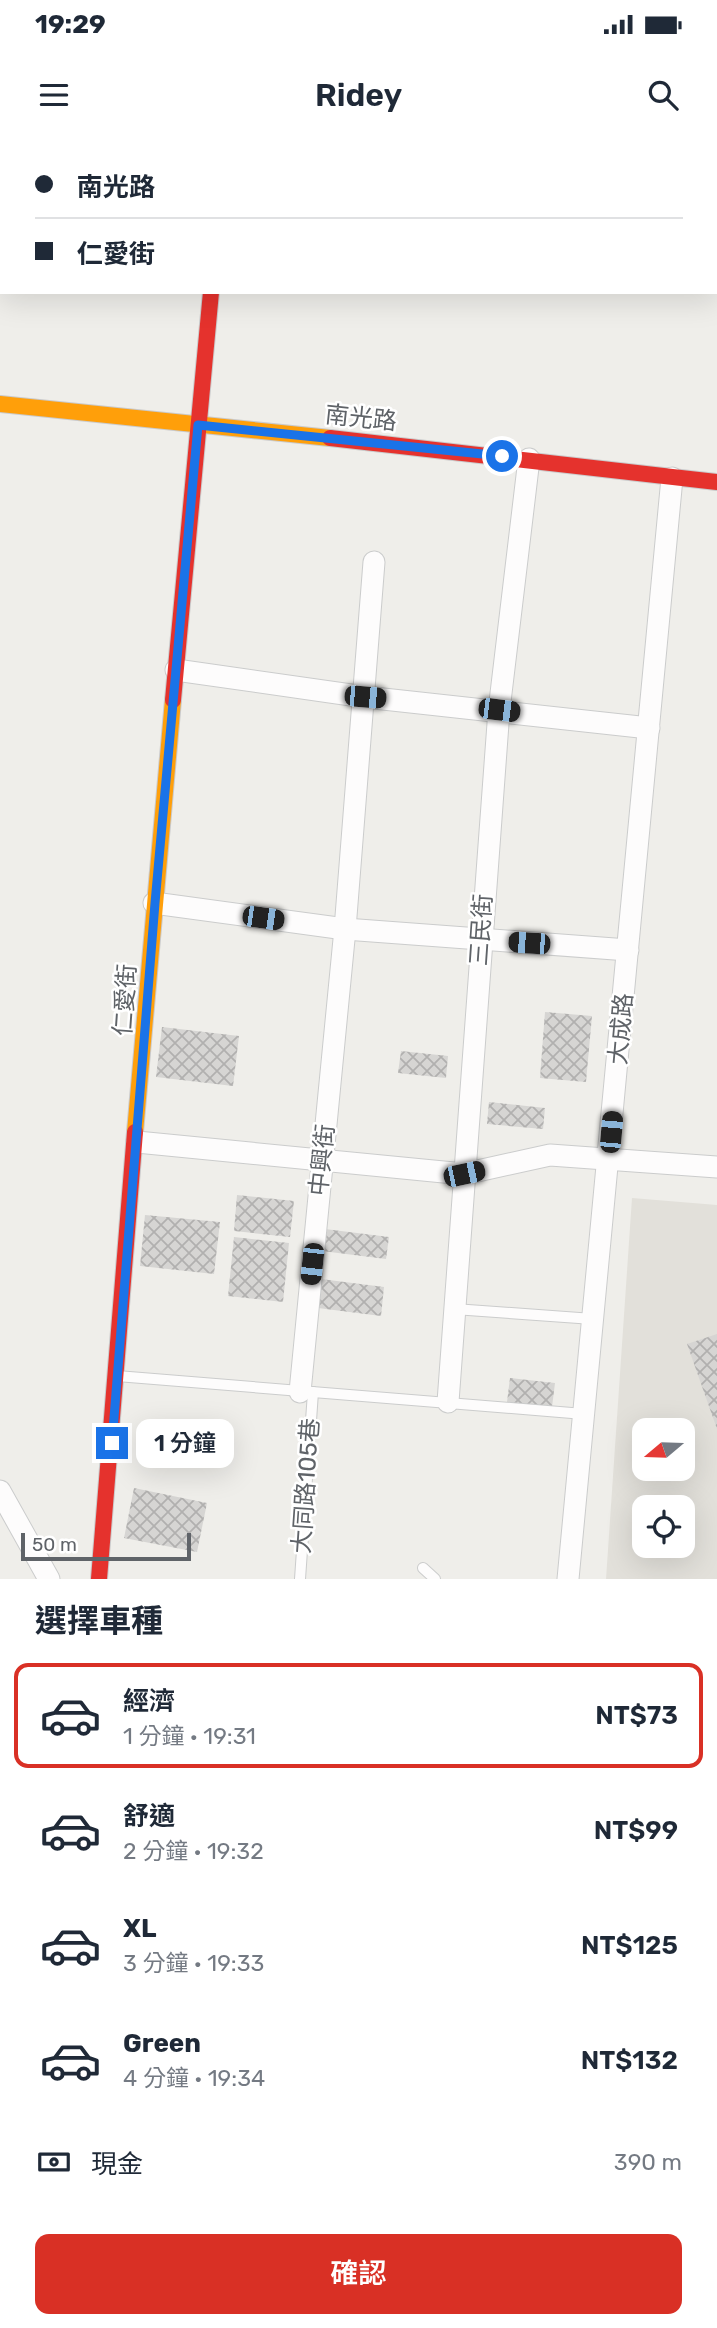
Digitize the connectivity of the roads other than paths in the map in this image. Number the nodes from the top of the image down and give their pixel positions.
1 (211, 294) edge
2 (0, 404) edge
3 (198, 425) junction
4 (529, 459) junction
5 (672, 478) junction
6 (717, 482) edge
7 (374, 562) dead end
8 (176, 670) junction
9 (365, 697) junction
10 (499, 710) junction
11 (649, 728) junction
12 (155, 903) junction
13 (345, 929) junction
14 (480, 939) junction
15 (628, 950) junction
16 (137, 1142) junction
17 (609, 1157) junction
18 (322, 1161) junction
19 (717, 1167) edge
20 (464, 1174) junction
21 (454, 1309) junction
22 (593, 1318) junction
23 (117, 1376) junction
24 (306, 1392) junction
25 (448, 1402) junction
26 (584, 1414) junction
27 (0, 1490) edge
28 (423, 1568) dead end
29 (49, 1579) edge
30 (99, 1579) edge
31 (300, 1579) edge
32 (435, 1579) edge
33 (568, 1579) edge

1 - 3 street, 仁愛街
2 - 3 street, 南光路
3 - 4 street, 南光路
3 - 8 street, 仁愛街
4 - 5 street, 南光路
4 - 10 street, 三民街
5 - 6 street, 南光路
5 - 11 street, 大成路
7 - 9 street
8 - 9 street
8 - 12 street, 仁愛街
9 - 10 street
9 - 13 street
10 - 11 street
10 - 14 street, 三民街
11 - 15 street, 大成路
12 - 13 street
12 - 16 street, 仁愛街
13 - 14 street
13 - 18 street, 中興街
14 - 15 street
14 - 20 street, 三民街
15 - 17 street, 大成路
16 - 18 street
16 - 23 street, 仁愛街
17 - 19 street
17 - 20 street
17 - 22 street, 大成路
18 - 20 street
18 - 24 street, 中興街
20 - 21 street, 三民街
21 - 22 lane
21 - 25 street, 三民街
22 - 26 street, 大成路
23 - 24 lane
23 - 30 street, 仁愛街
24 - 25 lane
24 - 31 lane, 大同路105巷
25 - 26 lane
26 - 33 street, 大成路
27 - 29 street
28 - 32 lane

